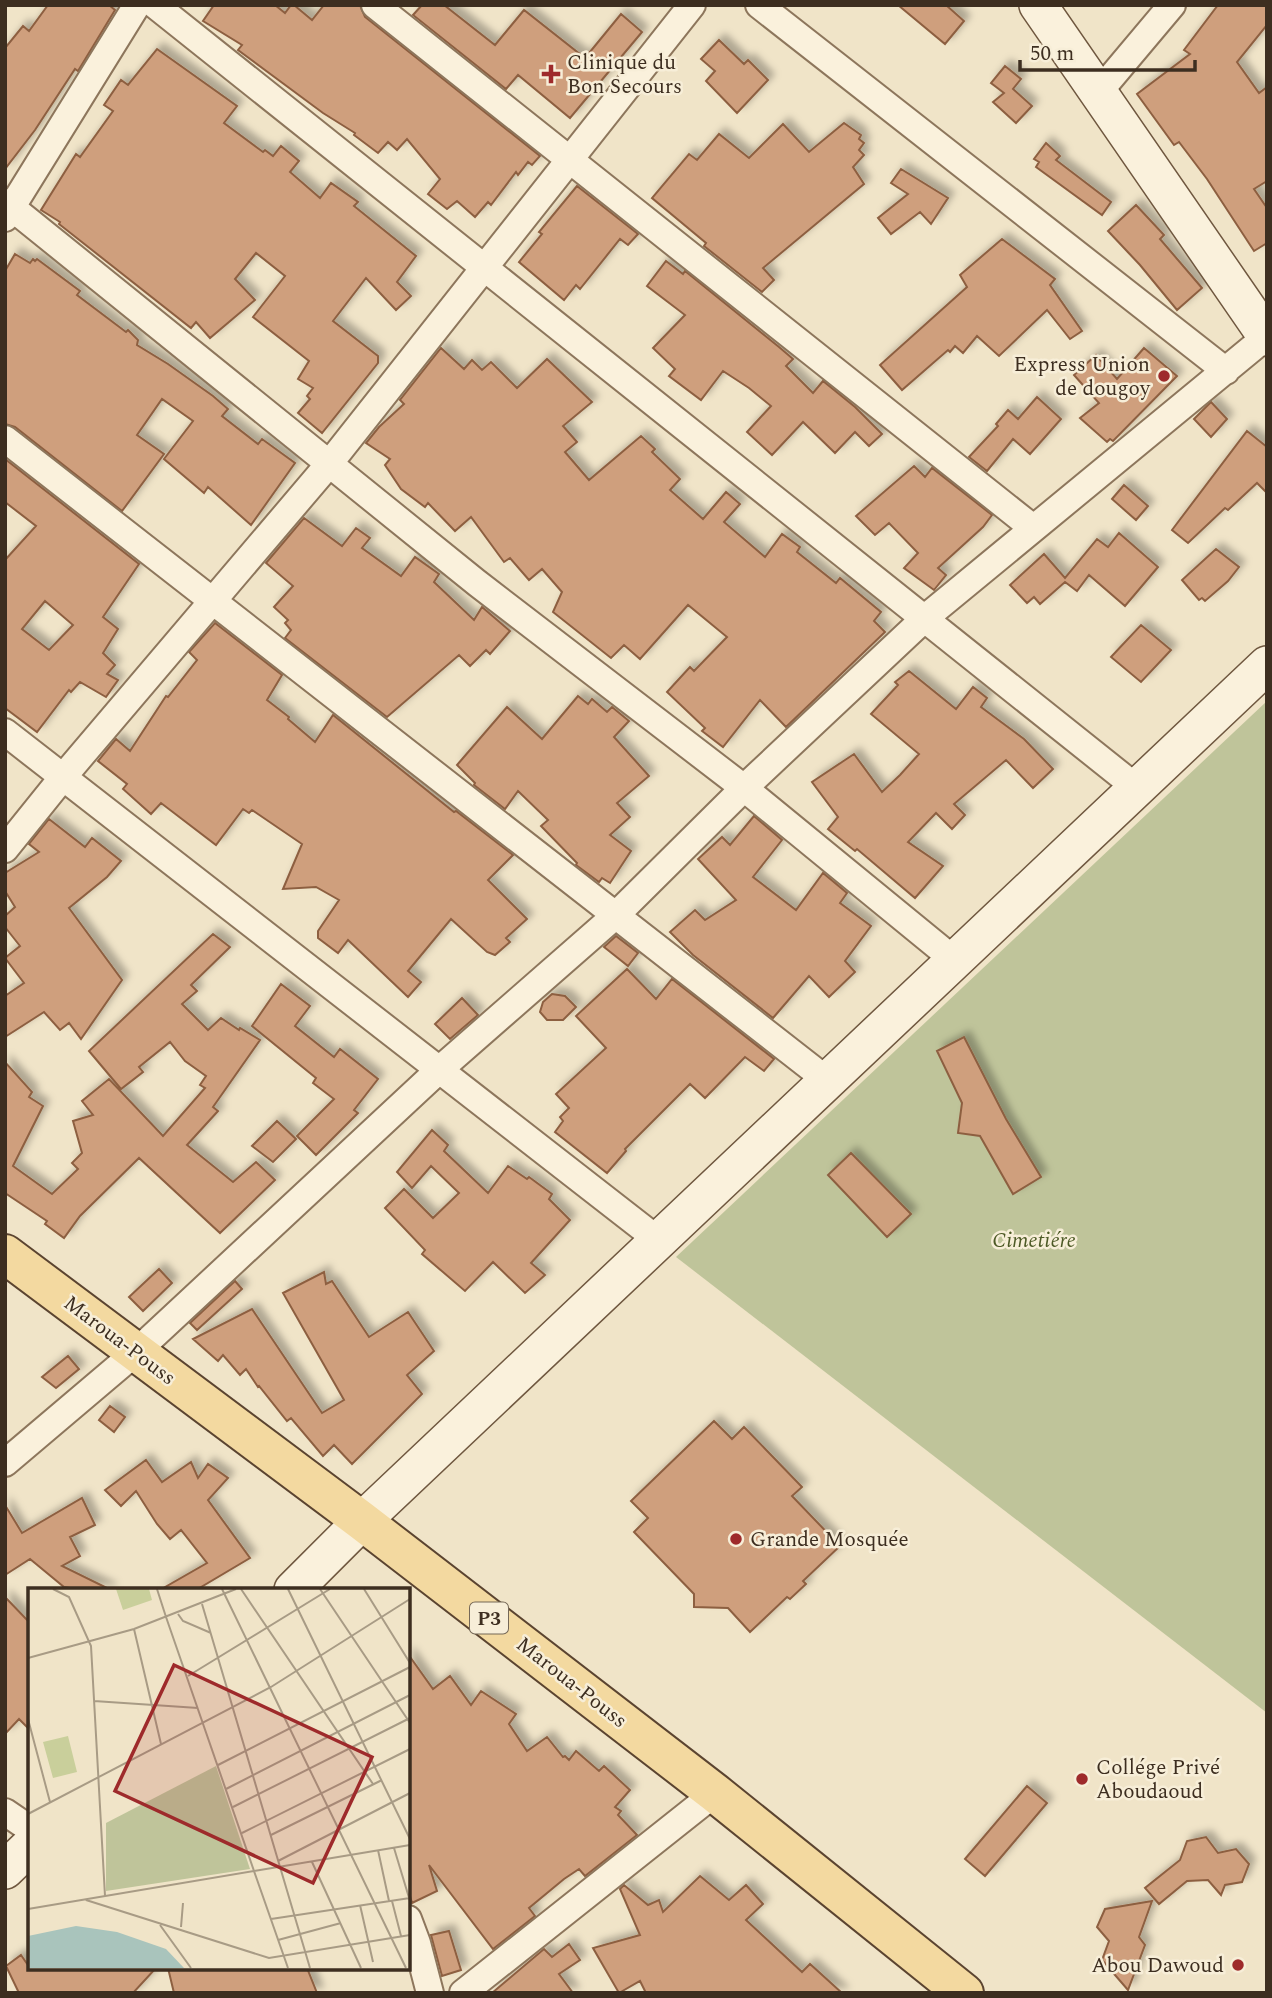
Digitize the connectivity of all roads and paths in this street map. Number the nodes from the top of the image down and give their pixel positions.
1 (137, 5) edge
2 (155, 5) edge
3 (375, 5) edge
4 (692, 5) edge
5 (759, 5) edge
6 (1038, 5) edge
7 (1171, 5) edge
8 (1098, 93) junction
9 (570, 160) junction
10 (7, 209) edge
11 (483, 268) junction
12 (1267, 337) edge
13 (1226, 371) junction
14 (5, 439) edge
15 (329, 464) junction
16 (1033, 528) junction
17 (212, 601) junction
18 (925, 618) junction
19 (1267, 665) edge
20 (5, 732) edge
21 (63, 777) junction
22 (744, 788) junction
23 (1138, 789) junction
24 (5, 849) edge
25 (616, 915) junction
26 (953, 959) junction
27 (439, 1070) junction
28 (828, 1081) junction
29 (658, 1240) junction
30 (5, 1254) edge
31 (136, 1352) junction
32 (5, 1463) edge
33 (362, 1521) junction
34 (295, 1588) edge
35 (715, 1793) junction
36 (5, 1812) edge
37 (28, 1828) edge
38 (28, 1848) edge
39 (5, 1870) edge
40 (410, 1924) edge
41 (430, 1993) edge
42 (463, 1993) edge
43 (964, 1993) edge

1 - 10 street
2 - 11 street
3 - 9 street
4 - 9 street
5 - 13 street
6 - 8 main road
7 - 8 street
8 - 12 main road
9 - 11 street
9 - 16 street
10 - 15 street
11 - 15 street
11 - 18 street
12 - 13 street
13 - 16 street
14 - 17 street
15 - 17 street
15 - 22 street
16 - 18 street
17 - 21 street
17 - 25 street
18 - 22 street
18 - 23 street
19 - 23 main road
20 - 21 street
21 - 24 street
21 - 27 street
22 - 25 street
22 - 26 street
23 - 26 main road
25 - 27 street
25 - 28 street
26 - 28 main road
27 - 29 street
27 - 31 street
28 - 29 main road
29 - 33 main road
30 - 31 main road, Maroua-Pouss / P3
31 - 32 street
31 - 33 main road, Maroua-Pouss / P3
33 - 34 main road
33 - 35 main road, Maroua-Pouss / P3
35 - 42 street
35 - 43 main road, Maroua-Pouss / P3
36 - 37 street
38 - 39 main road
40 - 41 street

